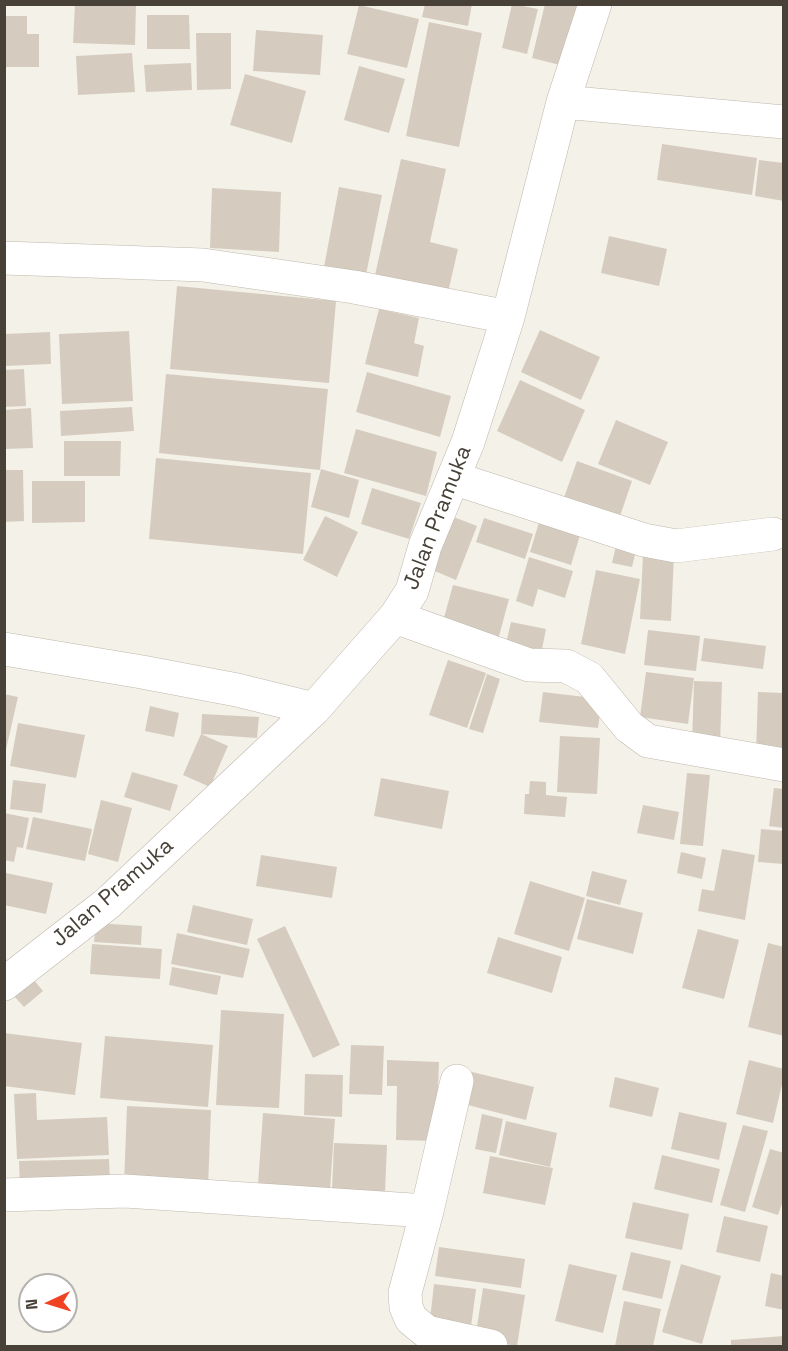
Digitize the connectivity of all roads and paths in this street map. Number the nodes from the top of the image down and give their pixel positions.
1 (595, 4) edge
2 (563, 102) junction
3 (783, 122) edge
4 (4, 258) edge
5 (508, 317) junction
6 (453, 478) junction
7 (774, 534) dead end
8 (395, 617) junction
9 (4, 649) edge
10 (314, 709) junction
11 (783, 765) edge
12 (4, 984) edge
13 (457, 1081) dead end
14 (4, 1195) edge
15 (427, 1211) junction
16 (453, 1342) edge
17 (491, 1347) edge

1 - 2 street, Jalan Pramuka
2 - 3 street
2 - 5 street, Jalan Pramuka
4 - 5 street
5 - 6 street, Jalan Pramuka
6 - 7 street
6 - 8 street, Jalan Pramuka
8 - 10 street, Jalan Pramuka
8 - 11 street
9 - 10 street
10 - 12 street, Jalan Pramuka
13 - 15 street
14 - 15 street
15 - 16 street
16 - 17 street

